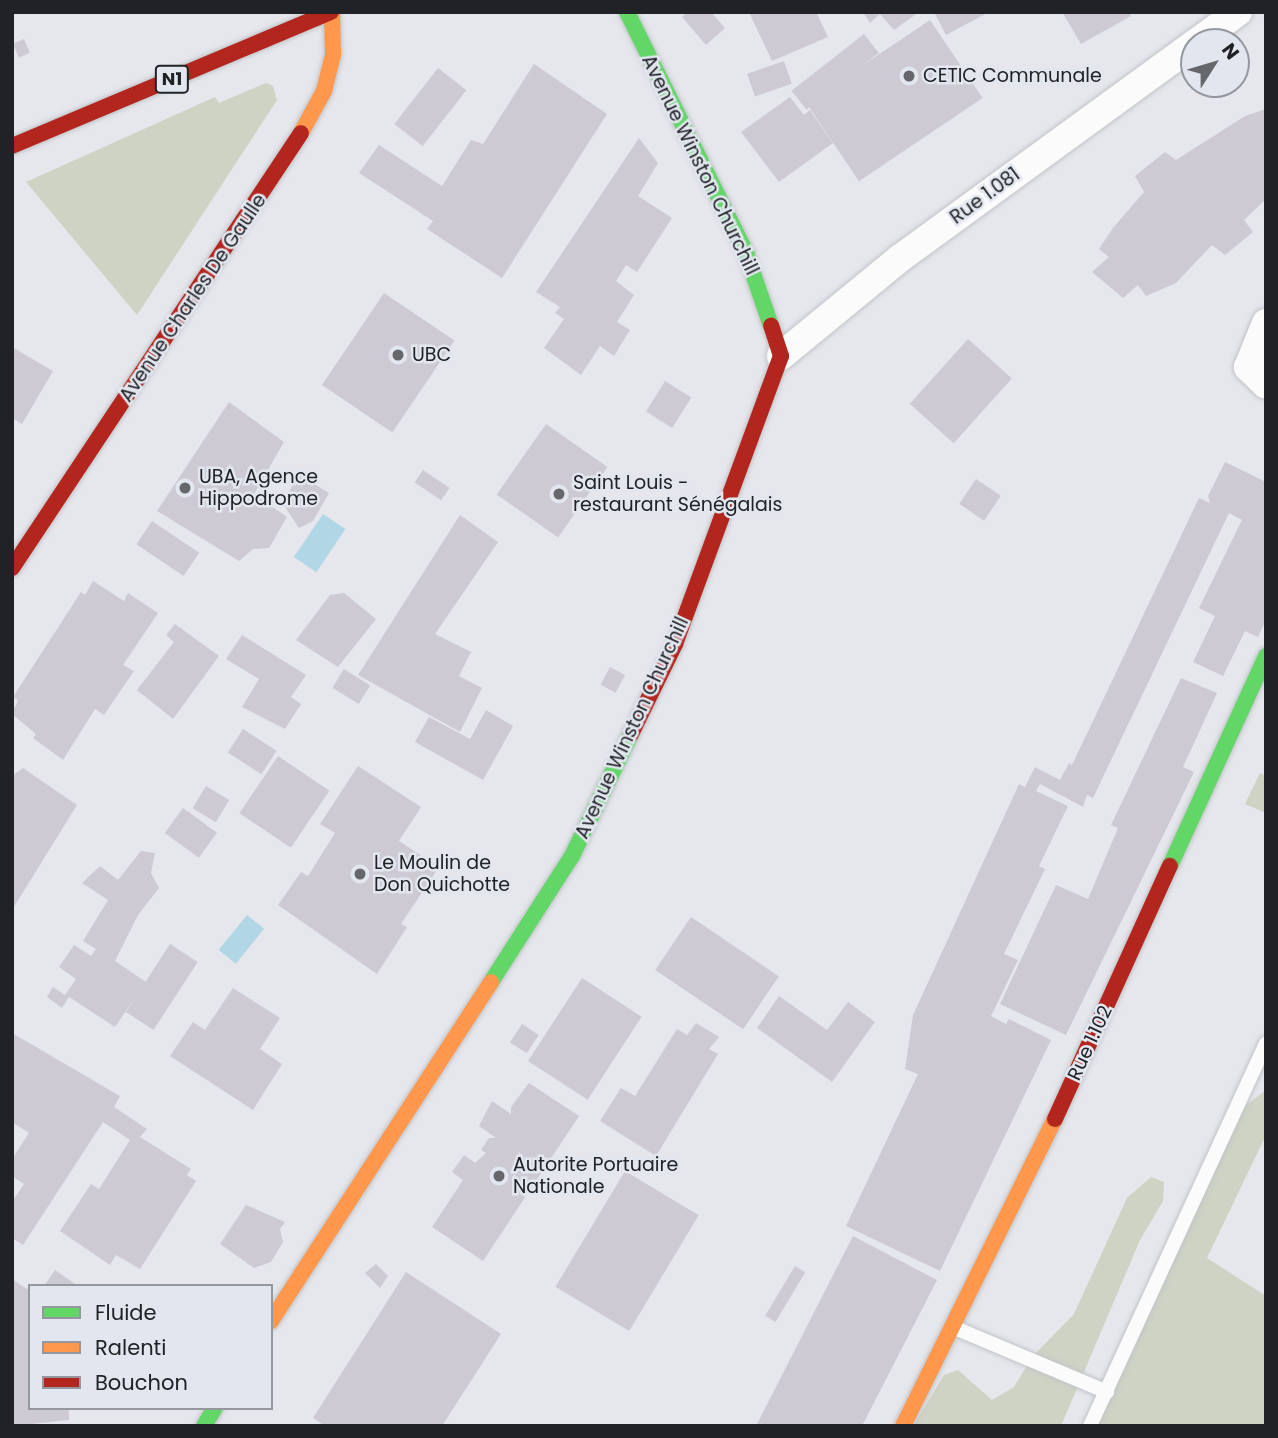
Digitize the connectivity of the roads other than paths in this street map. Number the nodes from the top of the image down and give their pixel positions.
1 (331, 12) edge
2 (626, 12) edge
3 (1238, 12) edge
4 (1216, 28) edge
5 (1180, 55) edge
6 (12, 146) edge
7 (1266, 323) edge
8 (781, 356) junction
9 (1266, 385) edge
10 (12, 568) edge
11 (1266, 656) edge
12 (1266, 1044) edge
13 (273, 1318) edge
14 (955, 1328) junction
15 (1107, 1392) junction
16 (214, 1410) edge
17 (204, 1426) edge
18 (903, 1426) edge
19 (1090, 1426) edge

1 - 6 main road, N1
1 - 10 main road, Avenue Charles De Gaulle
2 - 8 main road, Avenue Winston Churchill
3 - 4 street, Rue 1.081
5 - 8 street, Rue 1.081
7 - 9 street
8 - 13 main road, Avenue Winston Churchill
11 - 14 main road, Rue 1.102
12 - 15 lane
14 - 15 lane
14 - 18 main road, Rue 1.102
15 - 19 lane
16 - 17 main road

